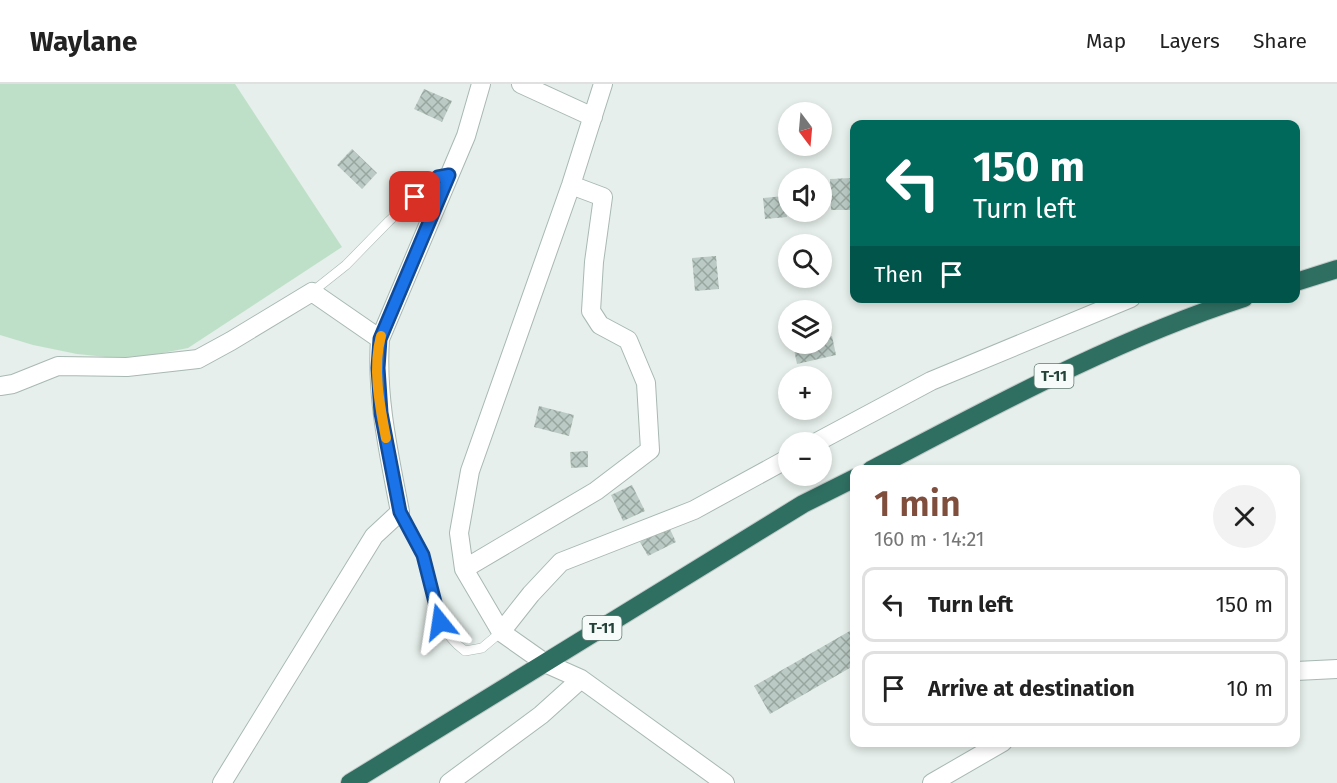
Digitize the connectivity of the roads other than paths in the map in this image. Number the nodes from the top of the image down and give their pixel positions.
1 (481, 84) edge
2 (520, 84) edge
3 (603, 84) edge
4 (593, 117) junction
5 (449, 175) junction
6 (571, 185) junction
7 (1337, 269) edge
8 (1300, 281) edge
9 (312, 292) junction
10 (1119, 303) edge
11 (1229, 303) edge
12 (380, 339) junction
13 (0, 386) edge
14 (832, 434) edge
15 (778, 464) edge
16 (881, 465) edge
17 (850, 480) edge
18 (400, 512) junction
19 (464, 569) junction
20 (501, 632) junction
21 (545, 663) junction
22 (1337, 669) edge
23 (1300, 671) edge
24 (581, 680) junction
25 (994, 747) edge
26 (222, 783) edge
27 (350, 783) edge
28 (449, 783) edge
29 (725, 783) edge
30 (932, 783) edge

1 - 5 street
2 - 4 street
3 - 4 street
4 - 6 street
5 - 9 lane
5 - 12 street
6 - 19 street
6 - 19 street
7 - 8 highway
9 - 12 street
9 - 13 street
10 - 14 street
11 - 16 highway, T-11
12 - 18 street
15 - 20 street
17 - 21 highway, T-11
18 - 20 lane
18 - 26 street
19 - 20 street
20 - 21 street
21 - 24 street
21 - 27 highway, T-11
22 - 23 street
24 - 28 street
24 - 29 street
25 - 30 street

